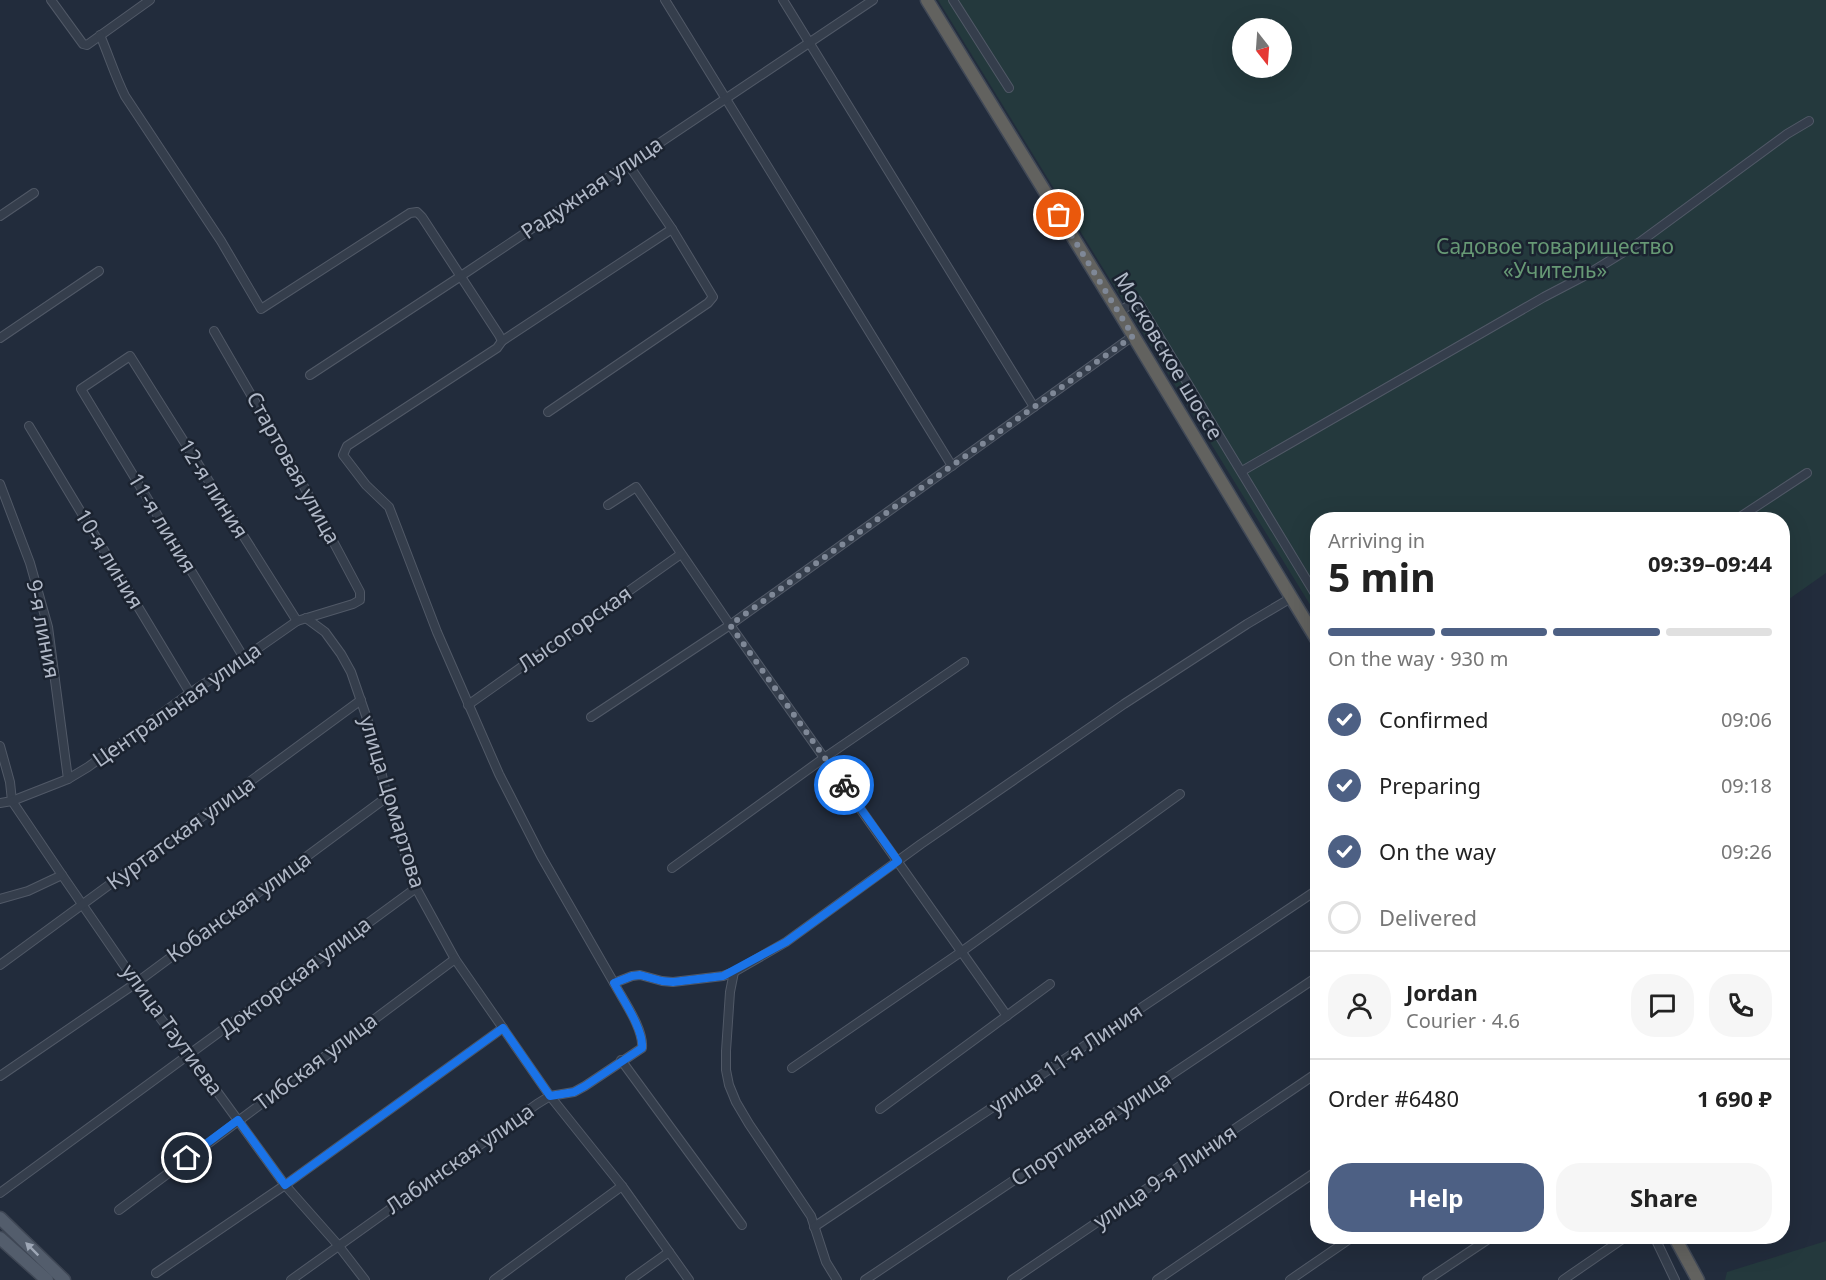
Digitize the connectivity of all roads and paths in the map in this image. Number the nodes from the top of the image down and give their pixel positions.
1 (51, 0) edge
2 (150, 0) edge
3 (665, 0) edge
4 (783, 0) edge
5 (873, 0) edge
6 (927, 0) edge
7 (953, 0) edge
8 (100, 35) junction
9 (809, 43) junction
10 (1009, 88) dead end
11 (725, 99) junction
12 (1809, 121) dead end
13 (628, 164) junction
14 (34, 193) dead end
15 (0, 216) edge
16 (672, 230) junction
17 (99, 271) dead end
18 (461, 276) junction
19 (1119, 312) junction
20 (214, 331) dead end
21 (1133, 336) junction
22 (0, 338) edge
23 (502, 341) junction
24 (130, 357) joint
25 (310, 375) dead end
26 (1034, 407) junction
27 (548, 412) dead end
28 (28, 426) dead end
29 (952, 466) junction
30 (1242, 471) junction
31 (1807, 473) dead end
32 (0, 483) edge
33 (608, 505) dead end
34 (1748, 512) edge
35 (681, 554) junction
36 (1310, 585) edge
37 (1291, 598) junction
38 (353, 604) joint
39 (306, 618) junction
40 (297, 621) junction
41 (730, 625) junction
42 (1310, 629) edge
43 (244, 658) junction
44 (964, 662) dead end
45 (190, 693) junction
46 (361, 700) junction
47 (468, 705) junction
48 (591, 717) dead end
49 (0, 746) edge
50 (824, 758) junction
51 (68, 779) junction
52 (1180, 794) dead end
53 (387, 797) junction
54 (12, 801) junction
55 (0, 803) edge
56 (898, 861) junction
57 (672, 868) dead end
58 (62, 875) junction
59 (416, 888) junction
60 (1310, 895) edge
61 (0, 899) edge
62 (83, 904) junction
63 (961, 952) junction
64 (455, 958) junction
65 (0, 965) edge
66 (734, 972) junction
67 (1310, 982) edge
68 (136, 983) junction
69 (614, 983) junction
70 (1050, 984) dead end
71 (1007, 1016) junction
72 (503, 1028) junction
73 (188, 1056) junction
74 (621, 1060) junction
75 (792, 1068) dead end
76 (0, 1076) edge
77 (1310, 1078) edge
78 (550, 1096) junction
79 (880, 1109) dead end
80 (238, 1120) junction
81 (1310, 1176) edge
82 (285, 1185) junction
83 (622, 1186) junction
84 (0, 1193) edge
85 (119, 1210) dead end
86 (0, 1218) edge
87 (742, 1225) dead end
88 (814, 1227) junction
89 (14, 1231) junction
90 (0, 1238) edge
91 (1342, 1244) edge
92 (1481, 1244) edge
93 (1615, 1244) edge
94 (1658, 1244) edge
95 (1678, 1244) edge
96 (1679, 1244) edge
97 (338, 1245) junction
98 (669, 1252) junction
99 (156, 1273) dead end
100 (301, 1277) edge
101 (47, 1280) edge
102 (64, 1280) edge
103 (291, 1280) edge
104 (365, 1280) edge
105 (494, 1280) edge
106 (630, 1280) edge
107 (689, 1280) edge
108 (837, 1280) edge
109 (865, 1280) edge
110 (1012, 1280) edge
111 (1156, 1280) edge
112 (1290, 1280) edge
113 (1428, 1280) edge
114 (1563, 1280) edge
115 (1675, 1280) edge
116 (1692, 1280) edge
117 (1698, 1280) edge

1 - 8 street
2 - 8 street
3 - 11 street
4 - 9 street
5 - 9 street, Радужная улица
6 - 19 highway, Московское шоссе
7 - 10 street
8 - 18 street
9 - 11 street, Радужная улица
9 - 26 street
11 - 13 street, Радужная улица
11 - 29 street
12 - 30 street
13 - 16 street
13 - 18 street, Радужная улица
14 - 15 street
16 - 23 street
16 - 27 street
17 - 22 street
18 - 23 street
18 - 25 street, Радужная улица
19 - 21 highway, Московское шоссе
19 - 30 street
20 - 38 street, Стартовая улица
21 - 26 street
21 - 37 highway, Московское шоссе
23 - 47 street
24 - 40 street, 12-я линия
24 - 43 street, 11-я линия
26 - 29 street
28 - 45 street, 10-я линия
29 - 41 street
30 - 36 street
31 - 34 street
32 - 51 street, 9-я линия
33 - 35 street
35 - 41 street
35 - 47 street, Лысогорская
37 - 42 highway, Московское шоссе
37 - 56 street
38 - 39 street, Центральная улица
39 - 40 street, Центральная улица
39 - 46 street, улица Цомартова
40 - 43 street, Центральная улица
41 - 48 street
41 - 50 street
43 - 45 street, Центральная улица
44 - 50 street
45 - 51 street, Центральная улица
46 - 53 street, улица Цомартова
46 - 62 street, Куртатская улица
47 - 69 street
49 - 54 street
50 - 56 street
50 - 57 street
51 - 54 street, Центральная улица
52 - 63 street
53 - 59 street, улица Цомартова
53 - 68 street, Кобанская улица
54 - 55 street, Центральная улица
54 - 58 street, улица Таутиева
56 - 63 street
56 - 66 street
58 - 61 street
58 - 62 street, улица Таутиева
59 - 64 street, улица Цомартова
59 - 73 street, Докторская улица
60 - 88 street, улица 11-я Линия
62 - 65 street, Куртатская улица
62 - 68 street, улица Таутиева
63 - 71 street
63 - 75 street
64 - 72 street, улица Цомартова
64 - 80 street, Тибская улица
66 - 69 street
66 - 88 street
67 - 109 street, Спортивная улица
68 - 73 street, улица Таутиева
68 - 76 street, Кобанская улица
69 - 74 street, Лабинская улица
70 - 71 street
71 - 79 street
72 - 78 street, улица Цомартова
72 - 82 street
73 - 80 street, улица Таутиева
73 - 84 street, Докторская улица
74 - 78 street, Лабинская улица
74 - 87 street
77 - 110 street, улица 9-я Линия
78 - 83 street, улица Цомартова
78 - 97 street, Лабинская улица
80 - 82 street, улица Таутиева
80 - 85 street, Тибская улица
81 - 111 street
82 - 97 street, улица Таутиева
82 - 99 street
83 - 98 street, улица Цомартова
83 - 105 street
86 - 89 main road
88 - 108 street
89 - 90 street
102 -> 89 main road
90 - 101 main road
91 - 112 street
92 - 113 street
93 - 114 street
94 - 115 street
95 - 116 highway
96 - 117 highway
97 - 100 street, Лабинская улица
97 - 104 street, улица Таутиева
98 - 106 street
98 - 107 street, улица Цомартова
100 - 103 street, Лабинская улица

